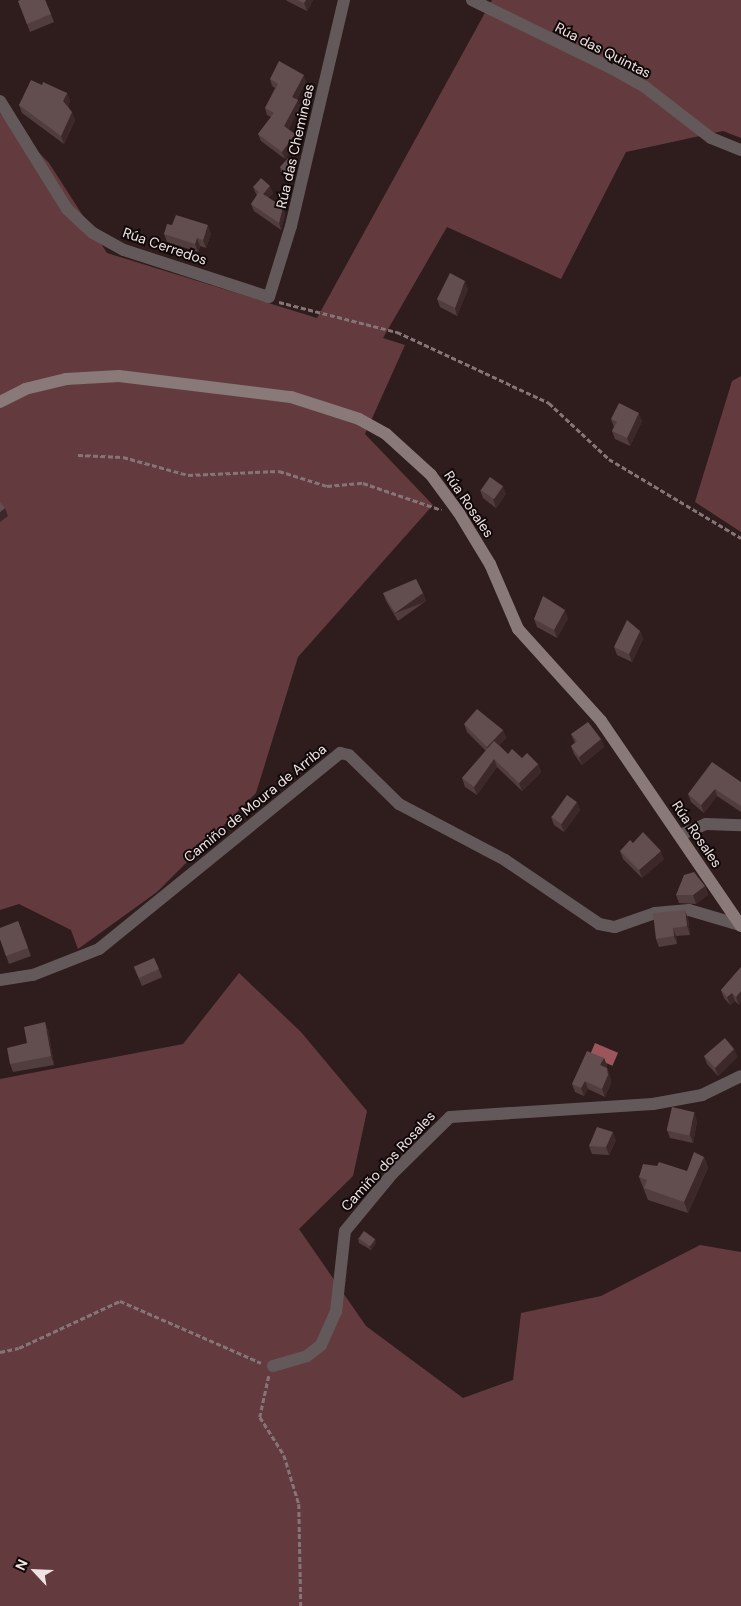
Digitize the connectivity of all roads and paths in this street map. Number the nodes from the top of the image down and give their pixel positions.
1 (344, 0) edge
2 (472, 0) edge
3 (0, 101) edge
4 (741, 150) edge
5 (269, 296) junction
6 (0, 402) edge
7 (78, 455) dead end
8 (459, 513) junction
9 (741, 538) edge
10 (741, 825) edge
11 (680, 835) junction
12 (741, 925) edge
13 (0, 980) edge
14 (741, 1076) edge
15 (0, 1352) edge
16 (273, 1366) junction
17 (301, 1606) edge

1 - 5 street, Rúa das Chemineas
2 - 4 street, Rúa das Quintas
3 - 5 street, Rúa Cerredos
5 - 9 path
6 - 8 street, Rúa Rosales
7 - 8 path
8 - 11 street, Rúa Rosales
10 - 11 street
11 - 12 street, Rúa Rosales
12 - 13 street, Camiño de Moura de Arriba
14 - 16 street, Camiño dos Rosales
15 - 16 path
16 - 17 path

